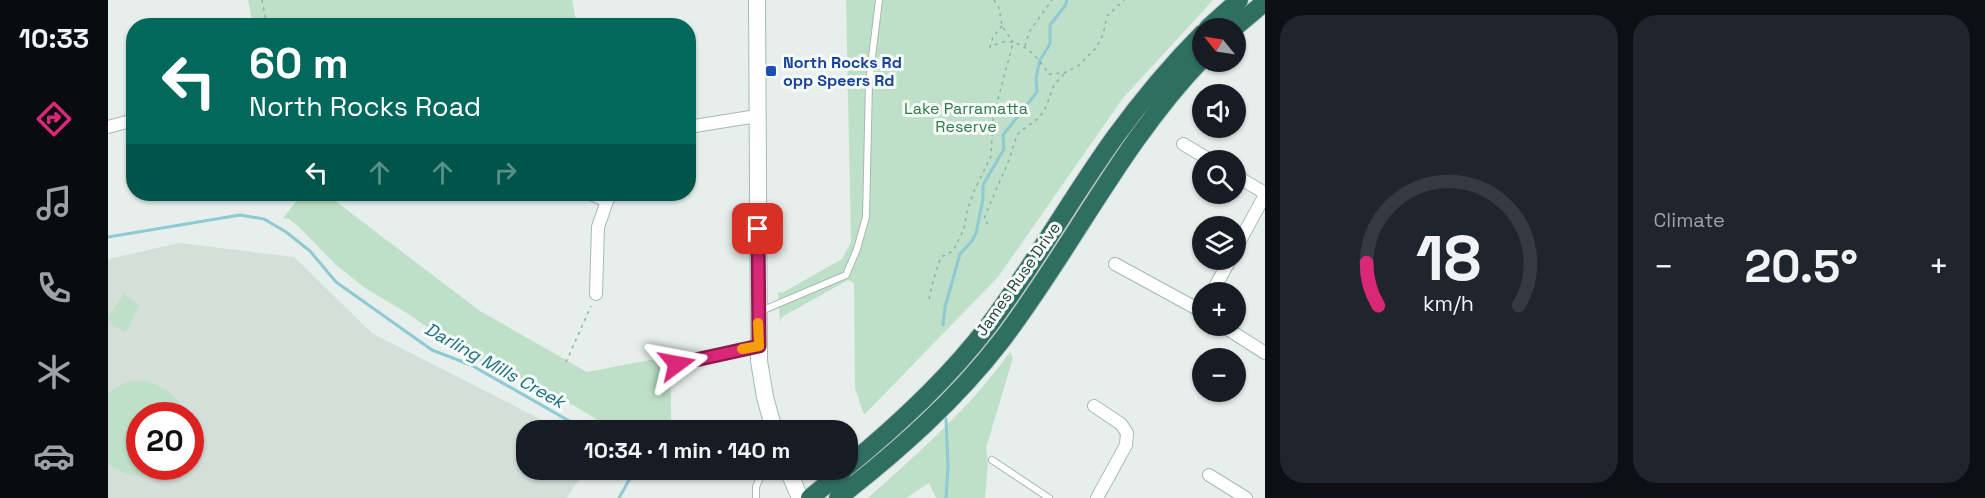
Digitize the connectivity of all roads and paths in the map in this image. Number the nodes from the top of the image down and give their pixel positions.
1 (262, 0) edge
2 (757, 0) edge
3 (879, 0) edge
4 (994, 0) edge
5 (1052, 0) edge
6 (1124, 0) edge
7 (1239, 0) edge
8 (1265, 2) edge
9 (265, 18) edge
10 (1219, 18) edge
11 (1246, 18) edge
12 (1002, 26) junction
13 (1013, 42) junction
14 (1192, 45) edge
15 (1025, 47) junction
16 (1192, 70) edge
17 (1064, 73) junction
18 (757, 116) junction
19 (126, 122) edge
20 (696, 126) edge
21 (108, 127) edge
22 (1183, 144) dead end
23 (1193, 150) edge
24 (1246, 182) edge
25 (1265, 194) edge
26 (608, 201) edge
27 (988, 224) dead end
28 (1246, 229) edge
29 (1115, 264) dead end
30 (596, 294) joint
31 (929, 299) dead end
32 (1192, 306) edge
33 (758, 313) junction
34 (1239, 336) edge
35 (759, 346) junction
36 (1265, 353) edge
37 (566, 362) dead end
38 (677, 364) dead end
39 (1094, 406) dead end
40 (771, 420) edge
41 (858, 457) edge
42 (992, 460) dead end
43 (1209, 474) dead end
44 (760, 480) edge
45 (792, 480) edge
46 (831, 480) edge
47 (813, 494) edge
48 (756, 498) edge
49 (800, 498) edge
50 (838, 498) edge
51 (1049, 498) edge
52 (1096, 498) edge
53 (1246, 498) edge

1 - 9 path
2 - 18 main road
3 - 33 lane
4 - 12 path
5 - 15 path
6 - 17 path
7 - 10 highway
8 - 11 highway
12 - 13 path
12 - 13 path
13 - 15 path
13 - 31 path
14 - 41 highway, James Ruse Drive
15 - 17 path
16 - 50 highway, James Ruse Drive
17 - 27 path
18 - 20 street
18 - 33 main road
19 - 21 street
22 - 23 street
24 - 25 street
25 - 28 street
26 - 30 street
29 - 32 street
30 - 37 path
33 - 35 main road
34 - 36 street
35 - 38 lane
35 - 40 main road
39 - 52 street
42 - 51 lane
43 - 53 street
44 - 48 lane
45 - 49 main road
46 - 47 highway

